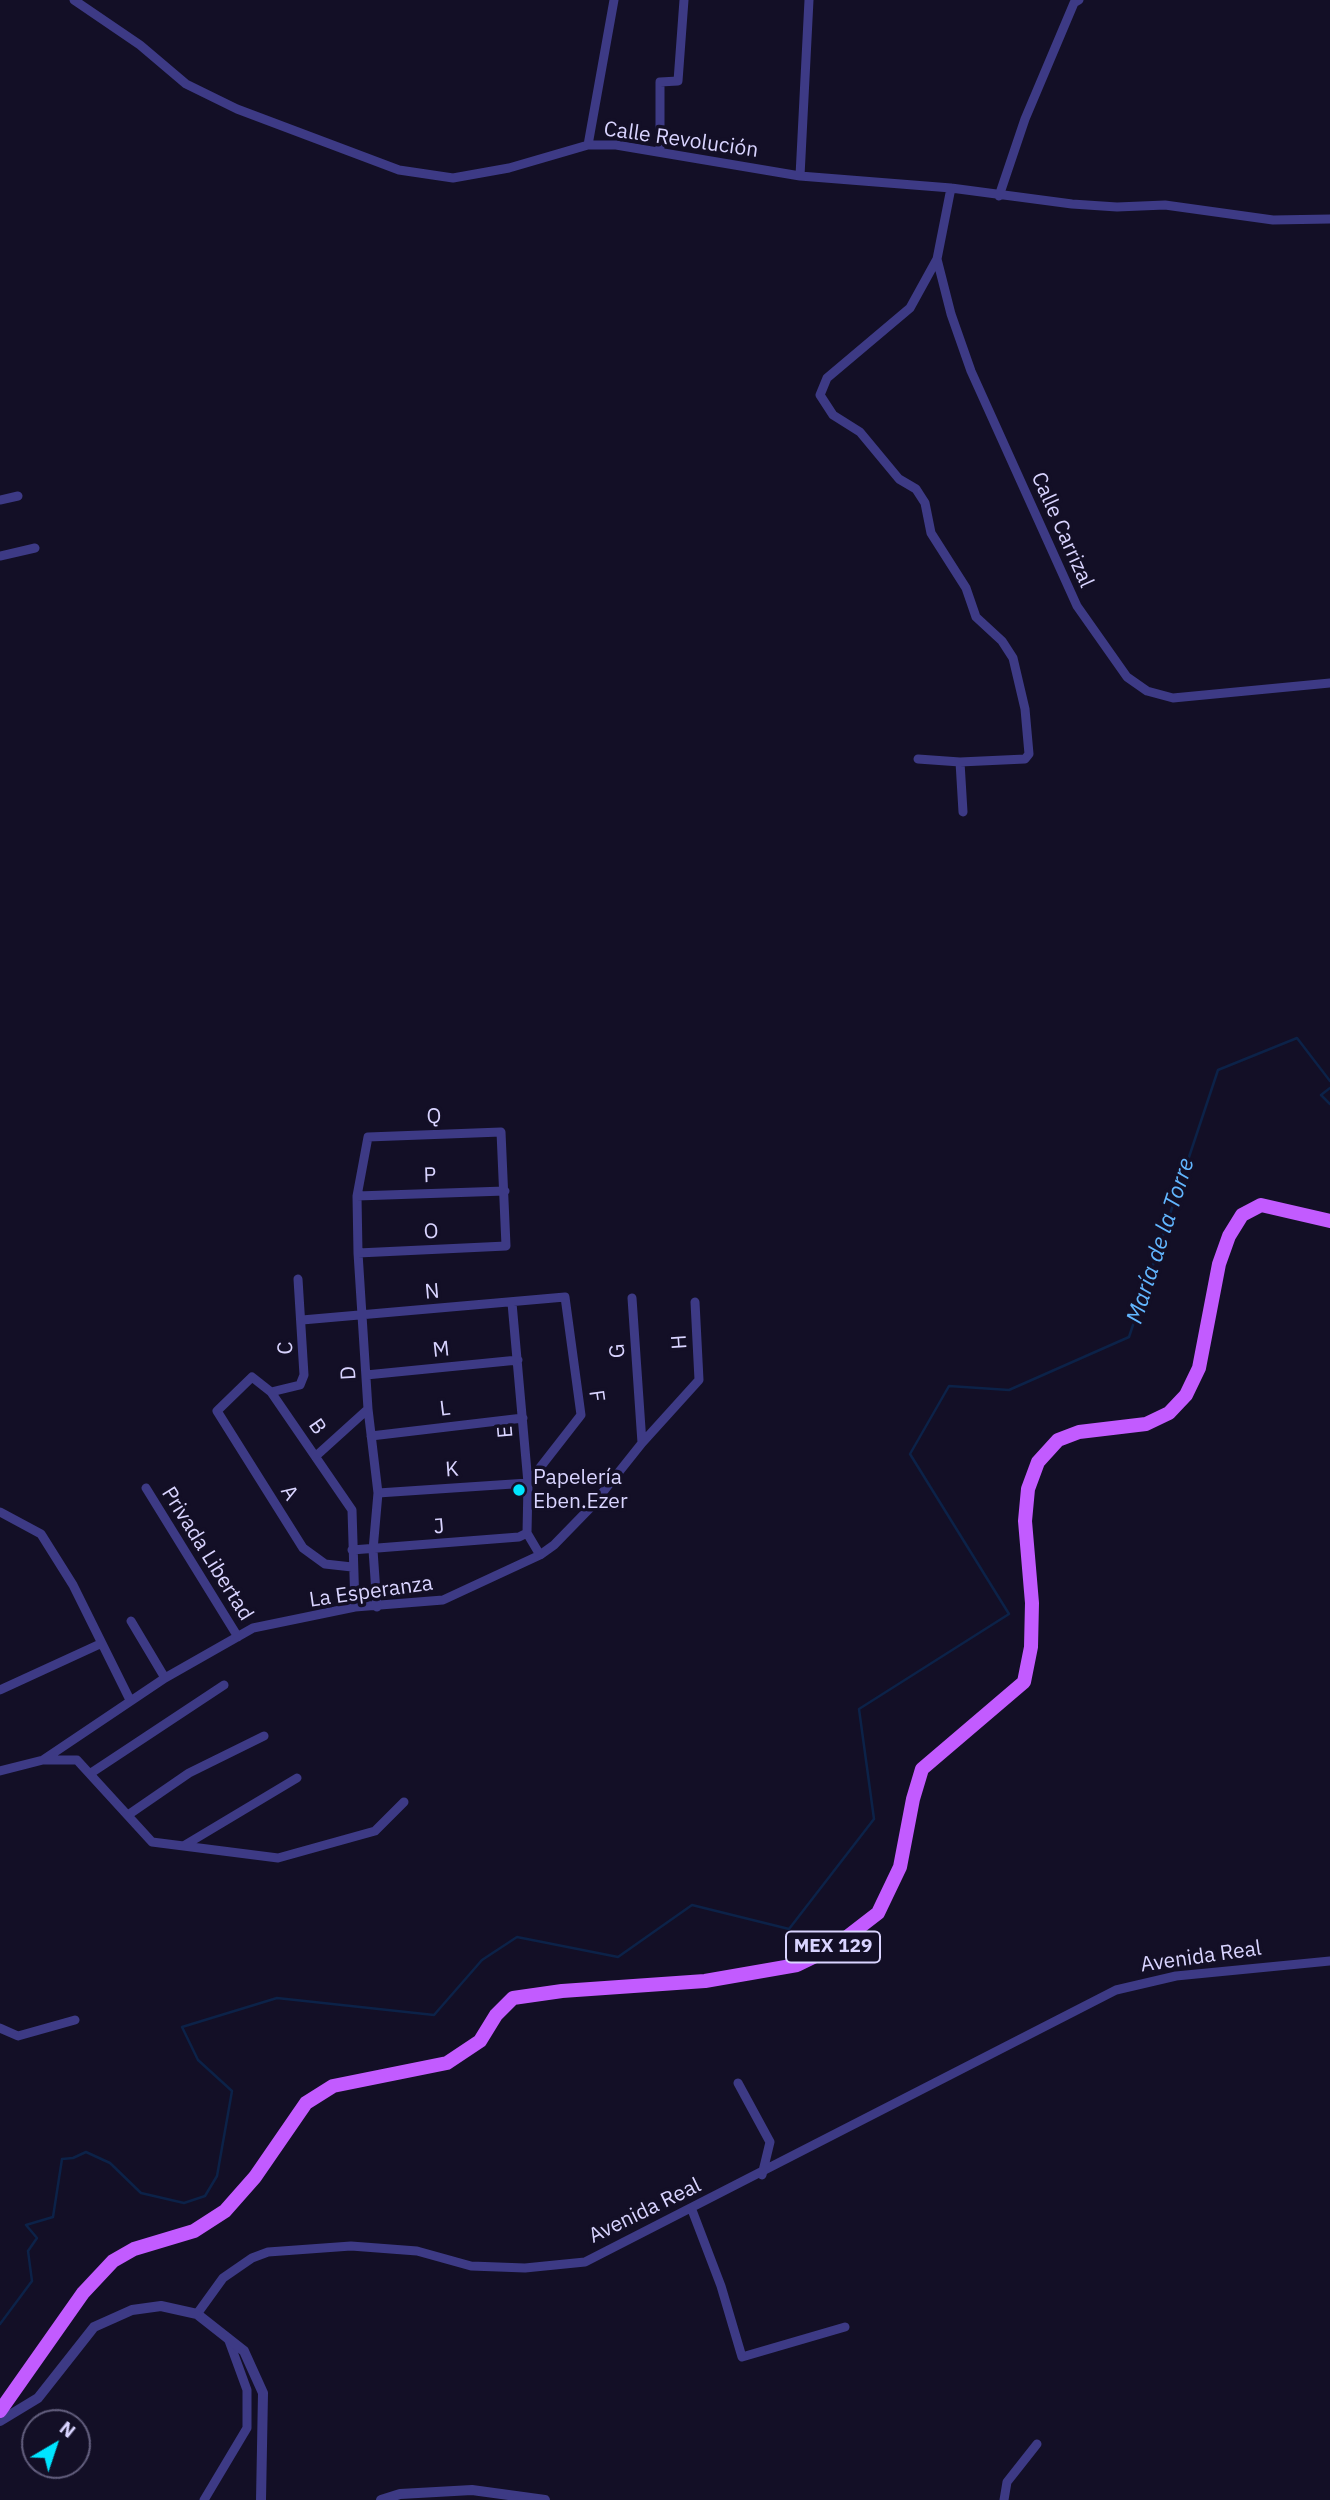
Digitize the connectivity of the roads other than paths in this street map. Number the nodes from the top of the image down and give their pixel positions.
1 (74, 0) edge
2 (614, 0) edge
3 (684, 0) edge
4 (809, 0) edge
5 (1079, 0) edge
6 (588, 145) junction
7 (660, 151) junction
8 (800, 176) junction
9 (951, 188) junction
10 (999, 196) junction
11 (1330, 219) edge
12 (937, 259) junction
13 (18, 496) dead end
14 (0, 500) edge
15 (35, 548) dead end
16 (0, 556) edge
17 (1330, 683) edge
18 (918, 759) dead end
19 (960, 762) junction
20 (962, 812) dead end
21 (368, 1137) joint
22 (505, 1191) junction
23 (357, 1196) junction
24 (1330, 1221) edge
25 (358, 1253) junction
26 (298, 1279) dead end
27 (565, 1297) joint
28 (632, 1298) dead end
29 (695, 1302) dead end
30 (512, 1303) junction
31 (363, 1315) junction
32 (302, 1320) junction
33 (518, 1360) junction
34 (366, 1375) junction
35 (699, 1380) joint
36 (271, 1392) junction
37 (368, 1409) junction
38 (523, 1418) junction
39 (371, 1436) junction
40 (642, 1443) junction
41 (316, 1456) junction
42 (528, 1483) junction
43 (146, 1488) dead end
44 (378, 1493) junction
45 (0, 1512) edge
46 (527, 1533) junction
47 (352, 1550) junction
48 (373, 1550) junction
49 (540, 1555) junction
50 (352, 1567) junction
51 (355, 1607) junction
52 (377, 1607) junction
53 (131, 1621) dead end
54 (238, 1637) junction
55 (100, 1644) junction
56 (165, 1678) junction
57 (223, 1685) dead end
58 (0, 1690) edge
59 (130, 1700) junction
60 (264, 1736) dead end
61 (43, 1760) junction
62 (0, 1771) edge
63 (91, 1773) junction
64 (297, 1778) dead end
65 (404, 1802) dead end
66 (128, 1815) junction
67 (184, 1845) junction
68 (1330, 1961) edge
69 (75, 2020) dead end
70 (0, 2028) edge
71 (738, 2083) dead end
72 (762, 2175) junction
73 (692, 2210) junction
74 (197, 2314) junction
75 (845, 2327) dead end
76 (228, 2336) junction
77 (0, 2412) edge
78 (0, 2421) edge
79 (1037, 2444) dead end
80 (204, 2500) edge
81 (261, 2500) edge
82 (381, 2500) edge
83 (545, 2500) edge
84 (1004, 2500) edge

1 - 6 street, Calle Revolución
2 - 6 street
3 - 7 street
4 - 8 street
5 - 10 street
6 - 7 street, Calle Revolución
7 - 8 street, Calle Revolución
8 - 9 street, Calle Revolución
9 - 10 street, Calle Revolución
9 - 12 street, Calle Carrizal
10 - 11 street, Calle Revolución
12 - 17 street, Calle Carrizal
12 - 19 street
13 - 14 street
15 - 16 street
18 - 19 street
19 - 20 street
21 - 22 street, Q
21 - 23 street, D
22 - 23 street, P
22 - 25 street, O
23 - 25 street, D
24 - 77 main road, MEX 129
25 - 31 street, D
26 - 32 street, C
27 - 30 street, N
27 - 42 street, F
28 - 40 street, G
29 - 35 street, H
30 - 31 street, N
30 - 33 street, E
31 - 32 street, N
31 - 34 street, D
32 - 36 street, C
33 - 34 street, M
33 - 38 street, E
34 - 37 street, D
35 - 40 street, La Esperanza
36 - 41 street, B
36 - 50 street, A
37 - 39 street, D
37 - 41 street
38 - 39 street, L
38 - 42 street, E
39 - 44 street, D
40 - 49 street, La Esperanza
41 - 47 street, B
42 - 44 street, K
42 - 46 street, E
43 - 54 street, Privada Libertad
44 - 48 street, D
45 - 55 street
46 - 48 street, J
46 - 49 street
47 - 48 street, J
47 - 50 street
48 - 52 street, D
49 - 52 street, La Esperanza
50 - 51 street
51 - 52 street, La Esperanza
51 - 54 street, La Esperanza
53 - 56 street
54 - 56 street, La Esperanza
55 - 58 street
55 - 59 street
56 - 59 street, La Esperanza
57 - 63 street
59 - 61 street, La Esperanza
60 - 66 street
61 - 62 street, La Esperanza
61 - 63 street
63 - 66 street
64 - 67 street
65 - 67 street
66 - 67 street
68 - 72 street, Avenida Real
69 - 70 street
71 - 72 street
72 - 73 street, Avenida Real
73 - 74 street, Avenida Real
73 - 75 street
74 - 76 street
74 - 78 street
76 - 80 street
76 - 81 street
79 - 84 street
82 - 83 street

